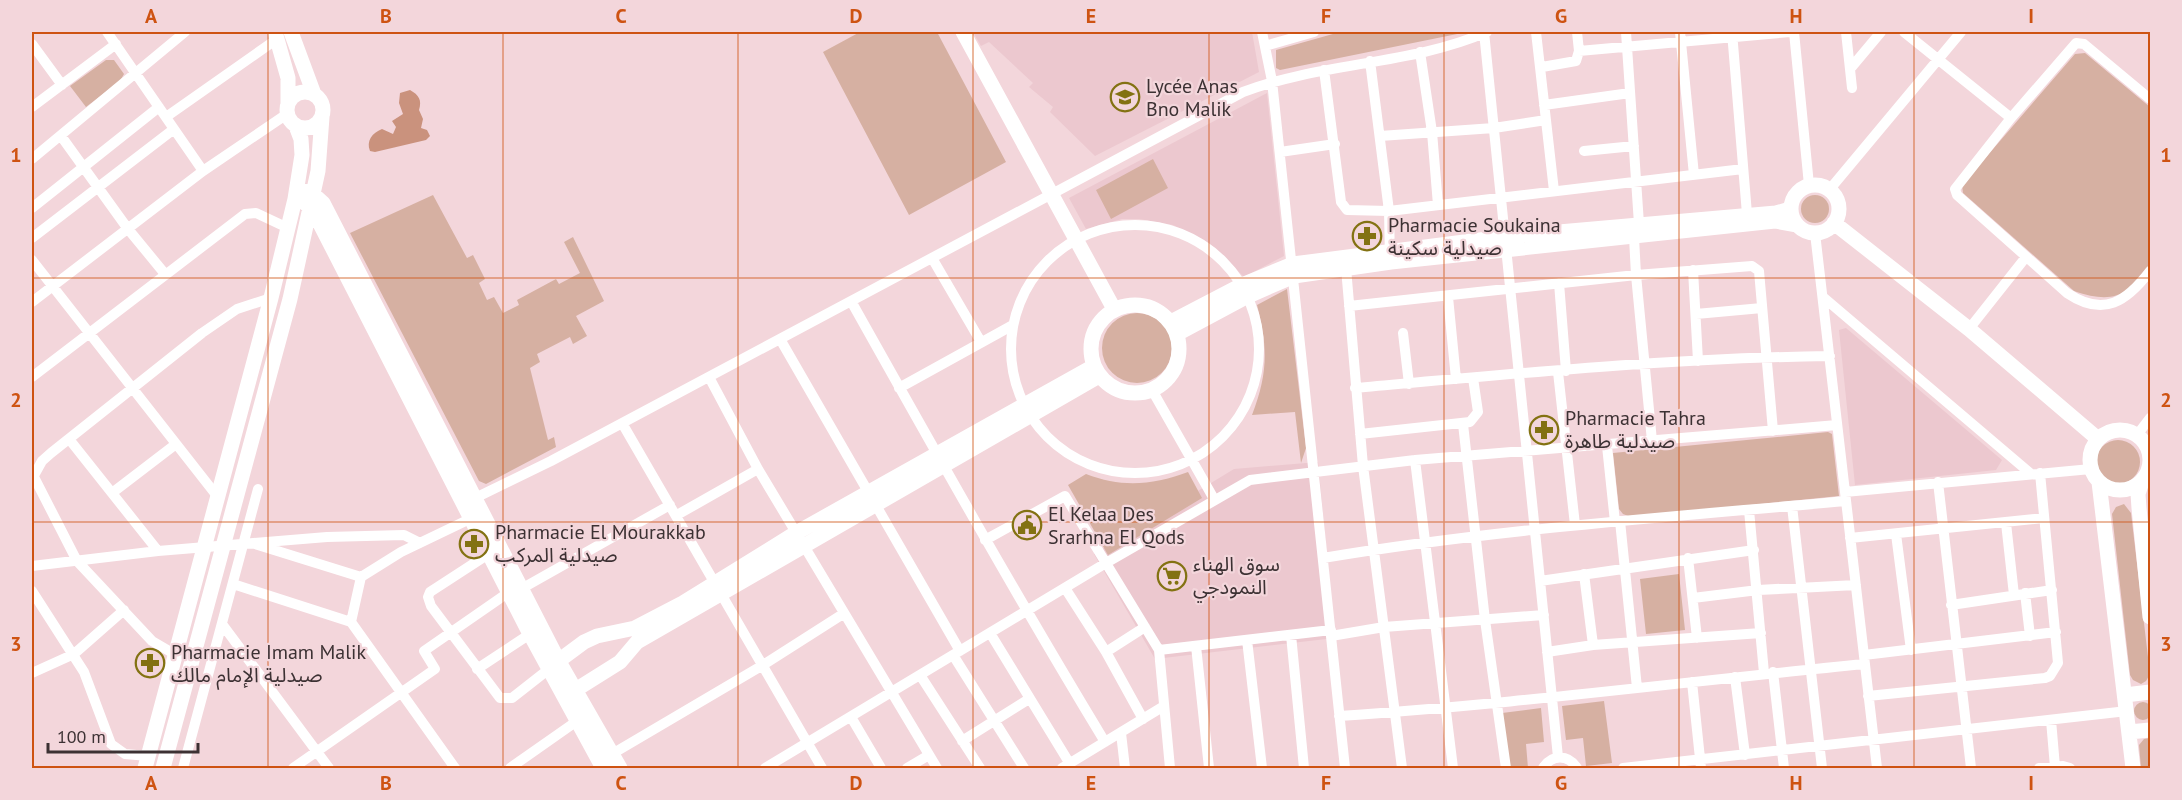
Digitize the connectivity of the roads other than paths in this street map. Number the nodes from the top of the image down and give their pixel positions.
1 (107, 32) edge
2 (184, 32) edge
3 (291, 32) edge
4 (963, 32) edge
5 (1262, 32) edge
6 (1314, 32) edge
7 (1485, 32) edge
8 (1536, 32) edge
9 (1577, 32) edge
10 (1626, 32) edge
11 (1792, 32) edge
12 (1846, 32) edge
13 (1881, 32) edge
14 (1904, 32) edge
15 (1961, 32) edge
16 (1732, 34) edge
17 (276, 35) edge
18 (1681, 36) edge
19 (32, 44) edge
20 (116, 44) junction
21 (1265, 46) junction
22 (1627, 46) junction
23 (1579, 51) junction
24 (1420, 52) junction
25 (1939, 58) junction
26 (1370, 61) junction
27 (1542, 67) junction
28 (1850, 69) junction
29 (1324, 70) junction
30 (136, 73) junction
31 (1272, 81) junction
32 (62, 84) junction
33 (1852, 88) dead end
34 (1630, 93) junction
35 (314, 94) junction
36 (2151, 99) edge
37 (1544, 105) junction
38 (32, 107) edge
39 (159, 107) junction
40 (290, 114) junction
41 (166, 117) junction
42 (322, 117) junction
43 (2011, 118) junction
44 (1546, 120) junction
45 (1494, 128) junction
46 (174, 129) junction
47 (1432, 132) junction
48 (61, 136) junction
49 (1380, 136) junction
50 (1335, 144) junction
51 (1634, 146) junction
52 (1584, 151) dead end
53 (1280, 152) junction
54 (320, 154) junction
55 (32, 159) edge
56 (85, 166) junction
57 (1743, 169) junction
58 (203, 171) junction
59 (1694, 175) junction
60 (1636, 182) junction
61 (1809, 185) junction
62 (98, 186) junction
63 (1830, 189) junction
64 (1554, 191) junction
65 (296, 194) junction
66 (1050, 195) junction
67 (1501, 198) junction
68 (311, 200) junction
69 (1438, 205) junction
70 (32, 208) edge
71 (1790, 209) junction
72 (1389, 211) junction
73 (328, 213) junction
74 (1747, 214) junction
75 (1834, 223) junction
76 (1796, 225) junction
77 (128, 228) junction
78 (288, 228) junction
79 (1636, 230) junction
80 (1815, 233) junction
81 (32, 238) edge
82 (1076, 239) junction
83 (1504, 244) junction
84 (1390, 257) junction
85 (2026, 257) junction
86 (932, 258) junction
87 (32, 260) edge
88 (1346, 268) junction
89 (1293, 270) junction
90 (1693, 270) junction
91 (2151, 271) edge
92 (165, 274) junction
93 (1636, 275) junction
94 (1558, 283) junction
95 (52, 286) junction
96 (1510, 288) junction
97 (1245, 291) junction
98 (1448, 297) junction
99 (1822, 297) junction
100 (271, 298) junction
101 (32, 302) edge
102 (851, 302) junction
103 (1349, 306) junction
104 (1762, 308) junction
105 (1114, 309) junction
106 (1696, 314) junction
107 (1013, 325) junction
108 (1174, 328) junction
109 (1969, 329) junction
110 (89, 333) junction
111 (1403, 333) dead end
112 (780, 339) junction
113 (981, 342) junction
114 (1830, 356) junction
115 (1766, 357) junction
116 (1698, 361) junction
117 (1646, 365) junction
118 (1097, 371) junction
119 (1562, 371) junction
120 (1519, 375) junction
121 (32, 377) edge
122 (709, 377) junction
123 (1473, 378) junction
124 (1456, 379) junction
125 (1409, 384) junction
126 (131, 387) junction
127 (899, 388) junction
128 (1355, 388) junction
129 (1152, 390) junction
130 (1028, 412) junction
131 (2151, 418) edge
132 (622, 423) junction
133 (1463, 424) junction
134 (1837, 425) junction
135 (1773, 431) junction
136 (1360, 434) junction
137 (2137, 435) junction
138 (69, 439) junction
139 (2098, 439) junction
140 (1652, 441) junction
141 (176, 444) junction
142 (1607, 446) junction
143 (1565, 449) junction
144 (1527, 452) junction
145 (1467, 455) junction
146 (1192, 459) junction
147 (942, 460) junction
148 (1415, 460) junction
149 (1363, 466) junction
150 (758, 469) junction
151 (1314, 472) junction
152 (2035, 473) junction
153 (2095, 476) junction
154 (2146, 477) edge
155 (33, 478) edge
156 (1938, 482) junction
157 (258, 489) dead end
158 (112, 493) junction
159 (217, 496) junction
160 (1846, 497) junction
161 (1214, 499) junction
162 (873, 500) junction
163 (469, 501) junction
164 (670, 505) junction
165 (1792, 506) junction
166 (1749, 510) junction
167 (677, 515) junction
168 (477, 516) junction
169 (2044, 518) junction
170 (1618, 522) junction
171 (2006, 524) junction
172 (1575, 525) junction
173 (1534, 529) junction
174 (1943, 531) junction
175 (796, 533) junction
176 (1896, 534) junction
177 (1477, 537) junction
178 (1850, 538) junction
179 (985, 540) junction
180 (1423, 542) junction
181 (247, 543) junction
182 (420, 543) junction
183 (222, 546) junction
184 (204, 547) junction
185 (805, 547) junction
186 (1374, 550) junction
187 (1754, 550) junction
188 (158, 551) junction
189 (490, 553) junction
190 (1323, 558) junction
191 (1688, 558) junction
192 (77, 561) junction
193 (1106, 563) junction
194 (32, 566) edge
195 (1625, 568) junction
196 (1584, 574) junction
197 (361, 577) junction
198 (1540, 581) junction
199 (233, 584) junction
200 (1856, 585) junction
201 (1803, 587) junction
202 (718, 588) junction
203 (1065, 588) junction
204 (1758, 590) junction
205 (2052, 590) junction
206 (32, 591) edge
207 (515, 591) junction
208 (2019, 594) junction
209 (1693, 598) junction
210 (1952, 605) junction
211 (43, 609) junction
212 (124, 610) junction
213 (1026, 611) junction
214 (2150, 611) edge
215 (32, 614) edge
216 (843, 614) junction
217 (1544, 615) junction
218 (205, 616) junction
219 (2151, 617) edge
220 (1485, 620) junction
221 (351, 622) junction
222 (222, 623) junction
223 (1437, 623) junction
224 (1144, 627) junction
225 (1383, 627) junction
226 (450, 632) junction
227 (621, 632) junction
228 (2056, 632) junction
229 (990, 633) junction
230 (1331, 633) junction
231 (1761, 633) junction
232 (530, 634) junction
233 (1291, 635) junction
234 (2030, 636) junction
235 (1697, 638) junction
236 (1247, 640) junction
237 (1634, 642) junction
238 (1593, 645) junction
239 (1196, 646) junction
240 (1957, 646) junction
241 (630, 650) junction
242 (1159, 650) junction
243 (1911, 650) junction
244 (1106, 652) junction
245 (1547, 652) junction
246 (957, 653) junction
247 (74, 654) junction
248 (176, 655) junction
249 (1864, 660) junction
250 (554, 665) junction
251 (763, 665) junction
252 (477, 669) junction
253 (1810, 669) junction
254 (32, 673) edge
255 (1769, 673) junction
256 (920, 675) junction
257 (1735, 677) junction
258 (1692, 682) junction
259 (1961, 687) junction
260 (1637, 688) junction
261 (2151, 692) edge
262 (401, 693) junction
263 (890, 693) junction
264 (570, 694) junction
265 (2125, 694) junction
266 (1868, 696) junction
267 (1029, 699) junction
268 (1552, 699) junction
269 (1498, 702) junction
270 (1164, 706) junction
271 (1446, 708) junction
272 (2127, 711) junction
273 (1397, 712) junction
274 (1340, 716) junction
275 (850, 717) junction
276 (1143, 719) junction
277 (2051, 720) junction
278 (577, 721) junction
279 (994, 721) junction
280 (1966, 729) junction
281 (2151, 730) edge
282 (2129, 732) junction
283 (1121, 733) junction
284 (1874, 740) junction
285 (962, 741) junction
286 (1105, 742) junction
287 (806, 744) junction
288 (1819, 746) junction
289 (1782, 750) junction
290 (317, 752) junction
291 (612, 754) junction
292 (928, 755) junction
293 (1745, 755) junction
294 (1558, 757) junction
295 (146, 762) edge
296 (1700, 764) edge
297 (1066, 766) edge
298 (2055, 767) junction
299 (163, 768) edge
300 (183, 768) edge
301 (293, 768) edge
302 (329, 768) edge
303 (455, 768) edge
304 (510, 768) edge
305 (603, 768) edge
306 (620, 768) edge
307 (765, 768) edge
308 (822, 768) edge
309 (880, 768) edge
310 (907, 768) edge
311 (937, 768) edge
312 (980, 768) edge
313 (1024, 768) edge
314 (1125, 768) edge
315 (1170, 768) edge
316 (1209, 768) edge
317 (1262, 768) edge
318 (1304, 768) edge
319 (1345, 768) edge
320 (1402, 768) edge
321 (1453, 768) edge
322 (1506, 768) edge
323 (1543, 768) edge
324 (1577, 768) edge
325 (1623, 768) edge
326 (1784, 768) edge
327 (1822, 768) edge
328 (1877, 768) edge
329 (1971, 768) edge
330 (2039, 768) edge
331 (2070, 768) edge
332 (2133, 768) edge

1 - 20 street
2 - 30 street
3 - 35 street
4 - 66 street
5 - 21 street
6 - 21 street
7 - 24 street
7 - 45 street
8 - 27 street
9 - 23 street
10 - 22 street
11 - 16 street
11 - 61 street
12 - 28 street
13 - 28 street
14 - 25 street
15 - 25 street
16 - 18 street
16 - 57 street
17 - 40 street
17 - 41 street
18 - 22 street
18 - 59 street
19 - 32 street
20 - 30 street
20 - 32 street
21 - 31 street
22 - 23 street
22 - 34 street
23 - 27 street
24 - 26 street
24 - 47 street
25 - 43 street
25 - 63 street
26 - 29 street
26 - 49 street
27 - 37 street
28 - 33 street
29 - 31 street
29 - 50 street
30 - 39 street
30 - 48 street
31 - 53 street
31 - 66 street
32 - 38 street
34 - 37 street
34 - 51 street
35 - 40 street
35 - 42 street
36 - 43 street
37 - 44 street
39 - 41 street
39 - 56 street
40 - 42 street
40 - 58 street
40 - 65 street
41 - 46 street
42 - 54 street
43 - 85 street
44 - 45 street
44 - 64 street
45 - 47 street
45 - 67 street
46 - 58 street
46 - 62 street
47 - 49 street
47 - 69 street
48 - 55 street
48 - 56 street
49 - 72 street
50 - 53 street
50 - 72 street
51 - 52 street
51 - 60 street
53 - 89 street
54 - 68 street
54 - 73 street
56 - 62 street
56 - 70 street
57 - 59 street
57 - 74 street
58 - 77 street
59 - 60 street
60 - 64 street
60 - 79 street
61 - 63 street
61 - 71 street
62 - 77 street
62 - 81 street
63 - 75 street
64 - 67 street
65 - 68 street
65 - 78 street
66 - 82 street
66 - 86 street
67 - 69 street
67 - 83 street
68 - 73 street
68 - 163 street
68 - 183 street
69 - 72 street
71 - 74 street
71 - 76 street
72 - 84 street
73 - 163 street
74 - 79 street
75 - 80 street
75 - 109 street
76 - 79 street
76 - 80 street
77 - 92 street
77 - 95 street
78 - 92 street
78 - 100 street
79 - 83 street
79 - 93 street
80 - 99 street
82 - 97 street
82 - 105 street
82 - 107 street
83 - 84 street
83 - 96 street
84 - 88 street
84 - 89 street
85 - 91 street
85 - 109 street
86 - 102 street
86 - 113 street
87 - 95 street
88 - 89 street
88 - 103 street
89 - 97 street
89 - 151 street
90 - 93 street
90 - 104 street
90 - 106 street
92 - 110 street
93 - 94 street
93 - 117 street
94 - 96 street
94 - 119 street
95 - 101 street
95 - 110 street
96 - 98 street
96 - 120 street
97 - 108 street
97 - 146 street
98 - 103 street
98 - 124 street
99 - 114 street
99 - 152 street
100 - 126 street
100 - 159 street
102 - 112 street
102 - 127 street
103 - 128 street
104 - 106 street
104 - 115 street
105 - 108 street
105 - 118 street
106 - 116 street
107 - 113 street
107 - 130 street
108 - 129 street
109 - 139 street
110 - 121 street
110 - 126 street
111 - 125 street
112 - 122 street
112 - 162 street
113 - 127 street
114 - 115 street
114 - 134 street
115 - 116 street
115 - 135 street
116 - 117 street
117 - 119 street
117 - 140 street
118 - 129 street
118 - 130 street
119 - 120 street
119 - 143 street
120 - 123 street
120 - 144 street
122 - 132 street
122 - 150 street
123 - 124 street
123 - 133 street
124 - 125 street
125 - 128 street
126 - 138 street
126 - 141 street
127 - 147 street
128 - 136 street
129 - 146 street
130 - 146 street
130 - 147 street
131 - 137 street
132 - 163 street
132 - 164 street
133 - 136 street
133 - 145 street
134 - 135 street
134 - 160 street
135 - 140 street
136 - 149 street
137 - 139 street
137 - 154 street
138 - 155 street
138 - 158 street
139 - 153 street
140 - 142 street
141 - 158 street
141 - 159 street
142 - 143 street
142 - 170 street
143 - 144 street
143 - 172 street
144 - 145 street
144 - 173 street
145 - 148 street
145 - 177 street
146 - 161 street
147 - 162 street
147 - 179 street
148 - 149 street
148 - 180 street
149 - 151 street
149 - 186 street
150 - 167 street
150 - 175 street
151 - 161 street
151 - 190 street
152 - 153 street
152 - 156 street
152 - 169 street
153 - 154 street
153 - 265 street
154 - 214 street
155 - 192 street
156 - 160 street
156 - 174 street
157 - 181 street
158 - 188 street
159 - 184 street
160 - 165 street
160 - 178 street
161 - 193 street
162 - 175 street
162 - 185 street
162 - 246 street
163 - 168 street
164 - 167 street
164 - 207 street
165 - 166 street
165 - 201 street
166 - 170 street
166 - 187 street
167 - 202 street
168 - 182 street
168 - 189 street
168 - 207 street
169 - 171 street
169 - 205 street
170 - 172 street
170 - 195 street
171 - 174 street
171 - 208 street
172 - 173 street
173 - 177 street
173 - 198 street
174 - 176 street
174 - 210 street
175 - 185 street
175 - 202 street
176 - 178 street
176 - 243 street
177 - 180 street
177 - 220 street
178 - 200 street
179 - 193 street
179 - 213 street
180 - 186 street
180 - 223 street
181 - 182 street
181 - 183 street
181 - 197 street
181 - 199 street
182 - 197 street
183 - 184 street
183 - 218 street
184 - 188 street
184 - 248 street
185 - 202 street
185 - 216 street
186 - 190 street
186 - 225 street
187 - 191 street
187 - 204 street
188 - 192 street
189 - 207 street
189 - 226 street
190 - 230 street
191 - 195 street
191 - 209 street
192 - 194 street
192 - 212 street
193 - 203 street
193 - 224 street
195 - 196 street
195 - 237 street
196 - 198 street
196 - 238 street
197 - 221 street
198 - 217 street
199 - 221 street
199 - 222 street
200 - 201 street
200 - 249 street
201 - 204 street
201 - 253 street
202 - 227 street
202 - 241 street
202 - 251 street
203 - 213 street
203 - 244 street
204 - 209 street
204 - 231 street
205 - 208 street
205 - 228 street
206 - 211 street
207 - 226 street
207 - 232 street
207 - 250 street
208 - 210 street
208 - 234 street
209 - 235 street
210 - 240 street
211 - 215 street
211 - 247 street
212 - 247 street
212 - 248 street
213 - 229 street
213 - 286 street
214 - 219 street
216 - 251 street
216 - 263 street
217 - 220 street
217 - 245 street
218 - 222 street
218 - 299 street
220 - 223 street
220 - 269 street
221 - 262 street
222 - 290 street
222 - 300 street
223 - 225 street
223 - 271 street
224 - 242 street
224 - 244 street
225 - 230 street
225 - 273 street
226 - 252 street
226 - 262 street
227 - 241 street
227 - 250 street
228 - 234 street
228 - 259 street
229 - 246 street
229 - 267 street
230 - 233 street
230 - 274 street
231 - 235 street
231 - 255 street
232 - 250 street
232 - 252 street
233 - 236 street
233 - 318 street
234 - 240 street
235 - 237 street
236 - 239 street
236 - 317 street
237 - 238 street
237 - 260 street
238 - 245 street
239 - 242 street
239 - 316 street
240 - 243 street
240 - 259 street
241 - 264 street
242 - 270 street
243 - 249 street
244 - 276 street
245 - 268 street
246 - 256 street
246 - 279 street
247 - 254 street
247 - 295 street
248 - 295 street
249 - 253 street
249 - 266 street
250 - 252 street
250 - 264 street
251 - 287 street
251 - 291 street
253 - 255 street
253 - 288 street
255 - 257 street
255 - 289 street
256 - 263 street
256 - 285 street
257 - 258 street
257 - 293 street
258 - 260 street
258 - 296 street
259 - 266 street
259 - 280 street
260 - 268 street
261 - 265 street
262 - 290 street
262 - 303 street
263 - 275 street
263 - 292 street
264 - 278 street
264 - 291 street
265 - 272 street
266 - 284 street
267 - 279 street
267 - 297 street
268 - 269 street
268 - 294 street
269 - 271 street
269 - 322 street
270 - 276 street
270 - 315 street
271 - 273 street
271 - 321 street
272 - 277 street
272 - 282 street
273 - 274 street
273 - 320 street
274 - 319 street
275 - 287 street
275 - 309 street
276 - 283 street
277 - 280 street
277 - 298 street
278 - 304 street
278 - 305 street
279 - 285 street
279 - 313 street
280 - 284 street
280 - 329 street
281 - 282 street
282 - 332 street
283 - 286 street
283 - 314 street
284 - 288 street
284 - 328 street
285 - 312 street
286 - 297 street
287 - 307 street
287 - 308 street
288 - 289 street
288 - 327 street
289 - 293 street
289 - 326 street
290 - 301 street
290 - 302 street
291 - 306 street
292 - 310 street
292 - 311 street
293 - 296 street
294 - 323 street
294 - 324 street
296 - 325 street
298 - 330 street
298 - 331 street

